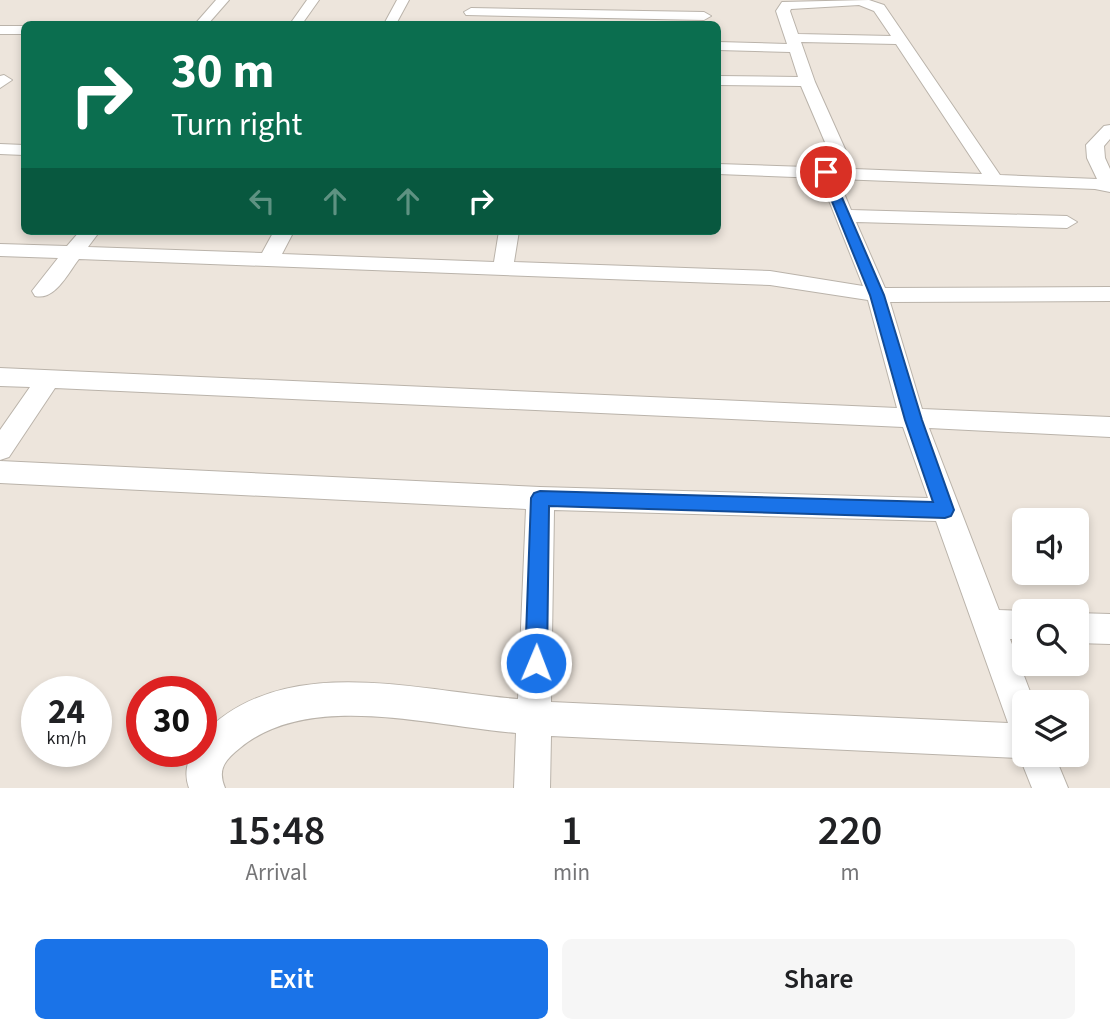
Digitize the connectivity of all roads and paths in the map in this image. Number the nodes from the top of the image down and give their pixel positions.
1 (223, 0) edge
2 (313, 0) edge
3 (403, 0) edge
4 (701, 0) edge
5 (471, 12) edge
6 (705, 20) edge
7 (204, 21) edge
8 (298, 21) edge
9 (392, 21) edge
10 (0, 30) edge
11 (21, 30) edge
12 (901, 40) junction
13 (794, 43) junction
14 (721, 46) edge
15 (721, 81) edge
16 (807, 82) junction
17 (1110, 130) edge
18 (0, 149) edge
19 (21, 149) edge
20 (721, 169) edge
21 (836, 172) junction
22 (994, 179) junction
23 (1110, 187) edge
24 (845, 216) junction
25 (1067, 222) dead end
26 (87, 235) edge
27 (282, 235) edge
28 (508, 235) edge
29 (0, 250) edge
30 (73, 254) junction
31 (269, 259) junction
32 (503, 268) junction
33 (43, 290) dead end
34 (1110, 294) edge
35 (877, 295) junction
36 (0, 377) edge
37 (49, 379) junction
38 (913, 420) junction
39 (1110, 427) edge
40 (0, 450) edge
41 (0, 472) edge
42 (540, 498) junction
43 (945, 510) junction
44 (990, 624) junction
45 (1012, 625) edge
46 (1089, 628) edge
47 (1110, 629) edge
48 (1013, 690) edge
49 (535, 718) junction
50 (1012, 740) edge
51 (1041, 767) edge
52 (206, 788) edge
53 (532, 788) edge
54 (1050, 788) edge

1 - 7 street
2 - 8 street
3 - 9 street
4 - 6 street
5 - 6 street
10 - 11 street
12 - 13 street
12 - 13 street
12 - 22 street
13 - 14 street
13 - 16 street
15 - 16 street
16 - 21 street
17 - 23 street
18 - 19 street
20 - 21 street
21 - 22 street
21 - 24 street
22 - 23 street
24 - 25 street
24 - 35 street
26 - 30 street
27 - 31 street
28 - 32 street
29 - 30 street
30 - 31 street
30 - 33 street
31 - 32 street
32 - 35 street
34 - 35 street
35 - 38 street
36 - 37 street
37 - 38 street
37 - 40 street
38 - 39 street
38 - 43 street
41 - 42 street
42 - 43 street
42 - 49 street
43 - 44 street
44 - 45 street
44 - 48 street
46 - 47 street
49 - 50 street
49 - 52 street
49 - 53 street
51 - 54 street

